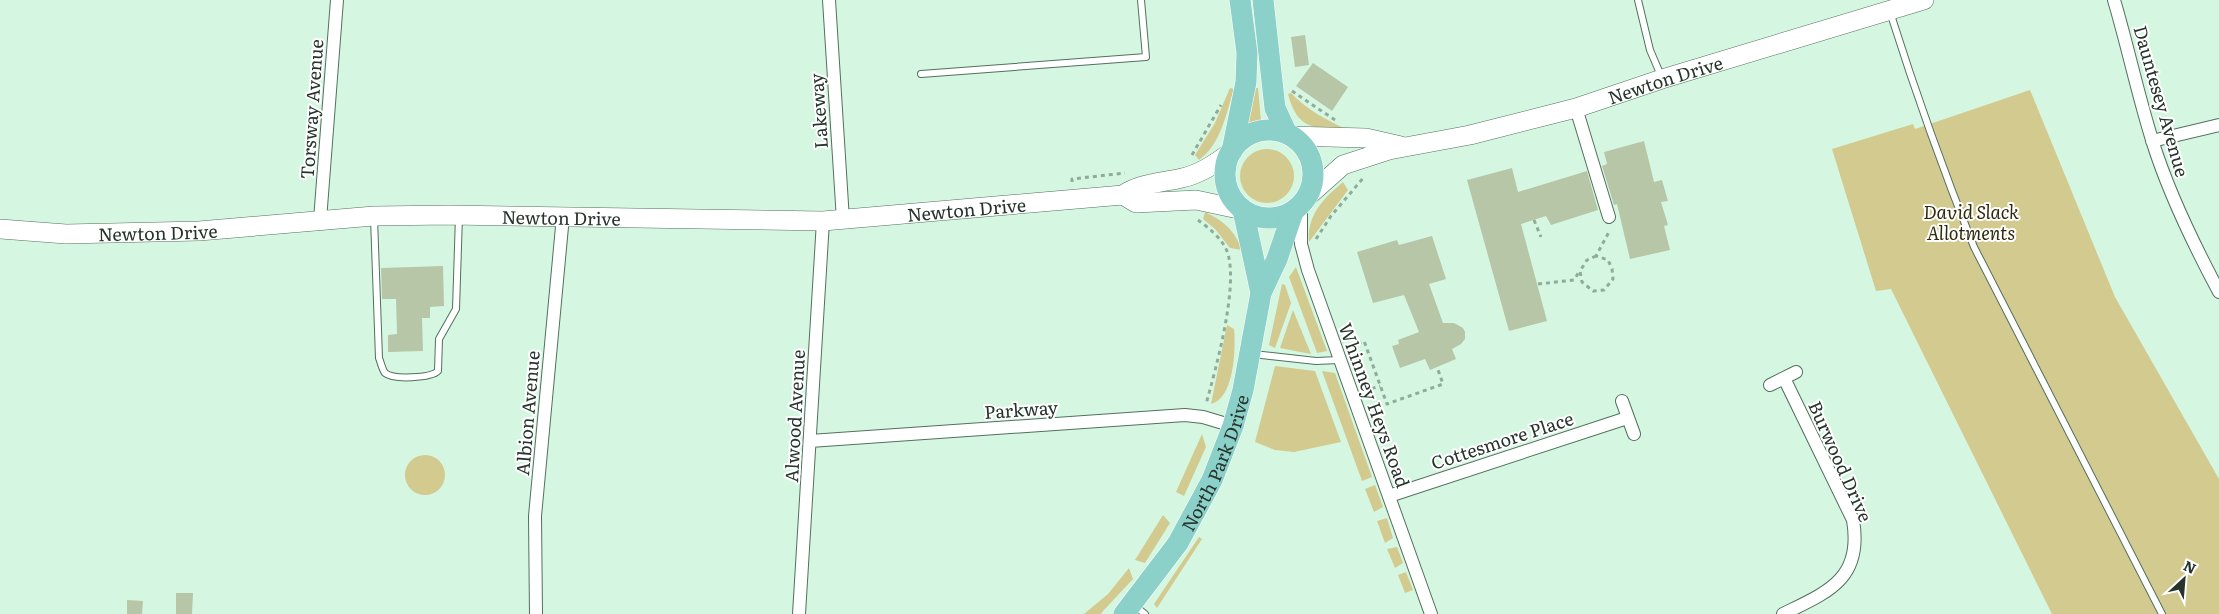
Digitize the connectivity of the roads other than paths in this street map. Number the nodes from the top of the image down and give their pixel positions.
1 (337, 0) edge
2 (829, 0) edge
3 (1141, 0) edge
4 (1240, 0) edge
5 (1263, 0) edge
6 (1638, 0) edge
7 (1924, 0) edge
8 (2114, 0) edge
9 (1890, 10) junction
10 (921, 74) dead end
11 (1662, 79) junction
12 (1576, 108) junction
13 (2219, 125) edge
14 (1289, 135) junction
15 (2152, 141) junction
16 (1405, 147) junction
17 (1232, 151) junction
18 (1123, 195) junction
19 (1300, 205) junction
20 (1243, 210) junction
21 (459, 215) junction
22 (374, 216) junction
23 (563, 216) junction
24 (320, 220) junction
25 (843, 220) junction
26 (823, 221) junction
27 (1610, 222) road end
28 (0, 229) edge
29 (2219, 292) edge
30 (1261, 293) junction
31 (1251, 354) junction
32 (1337, 355) junction
33 (1796, 372) dead end
34 (1784, 378) junction
35 (1770, 385) dead end
36 (1622, 401) dead end
37 (1627, 418) junction
38 (1233, 426) junction
39 (1634, 434) dead end
40 (810, 441) junction
41 (1389, 496) junction
42 (1134, 611) edge
43 (536, 614) edge
44 (799, 614) edge
45 (1431, 614) edge
46 (1784, 614) edge
47 (2162, 614) edge

1 - 24 street, Torsway Avenue
2 - 25 street, Lakeway
3 - 10 lane
4 - 17 main road
5 - 14 main road
6 - 11 lane
7 - 9 main road, Newton Drive
8 - 15 street, Dauntesey Avenue
9 - 11 main road, Newton Drive
9 - 47 lane
11 - 12 main road, Newton Drive
12 - 16 main road, Newton Drive
12 - 27 street
13 - 15 street
14 - 16 main road, Newton Drive
14 - 17 main road
14 - 19 main road
15 - 29 street, Dauntesey Avenue
16 - 19 main road, Newton Drive
17 - 18 main road, Newton Drive
17 - 20 main road
18 - 20 main road, Newton Drive
18 - 25 main road, Newton Drive
19 - 20 main road
19 - 30 main road, North Park Drive
19 - 32 street, Whinney Heys Road
20 - 30 main road, North Park Drive
21 - 22 main road, Newton Drive
21 - 22 lane
21 - 23 main road, Newton Drive
22 - 24 main road, Newton Drive
23 - 26 main road, Newton Drive
23 - 43 street, Albion Avenue
24 - 28 main road, Newton Drive
25 - 26 main road, Newton Drive
26 - 40 street, Alwood Avenue
30 - 31 main road, North Park Drive
31 - 32 lane
31 - 38 main road, North Park Drive
32 - 41 street, Whinney Heys Road
33 - 34 street
34 - 35 street
34 - 46 street, Burwood Drive
36 - 37 street
37 - 39 street
37 - 41 street, Cottesmore Place
38 - 40 street, Parkway
38 - 42 main road, North Park Drive
40 - 44 street, Alwood Avenue
41 - 45 street, Whinney Heys Road

